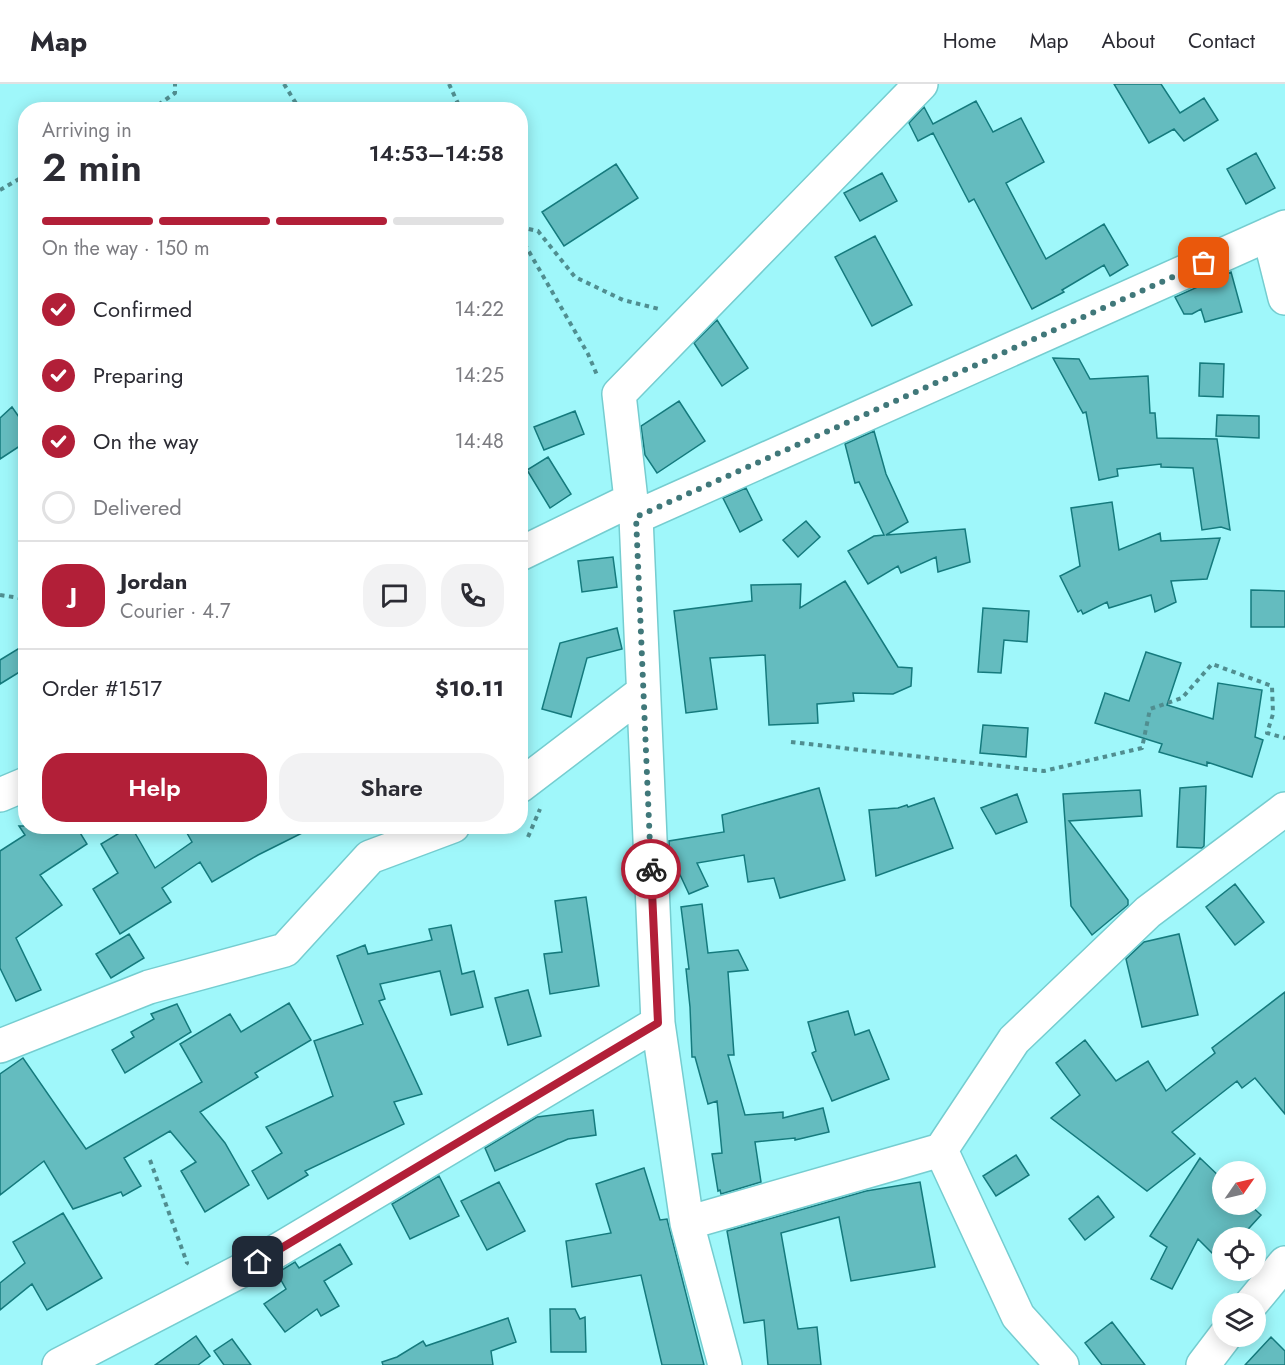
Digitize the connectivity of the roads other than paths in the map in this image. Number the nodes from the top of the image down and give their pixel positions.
1 (921, 84) edge
2 (1277, 230) edge
3 (1285, 298) edge
4 (634, 509) junction
5 (528, 551) edge
6 (643, 692) junction
7 (528, 780) edge
8 (18, 787) edge
9 (0, 795) edge
10 (1285, 809) edge
11 (432, 834) edge
12 (658, 1023) junction
13 (0, 1046) edge
14 (940, 1150) junction
15 (687, 1224) junction
16 (1285, 1263) edge
17 (1260, 1293) edge
18 (1217, 1347) edge
19 (59, 1365) edge
20 (725, 1365) edge
21 (1062, 1365) edge
22 (1203, 1365) edge

1 - 4 street
2 - 3 street
2 - 4 street
4 - 5 street
4 - 6 street
6 - 7 street
6 - 12 street
8 - 9 street
10 - 14 street
11 - 13 street
12 - 15 street
12 - 19 street
14 - 15 street
14 - 21 street
15 - 20 street
16 - 17 street
18 - 22 street

